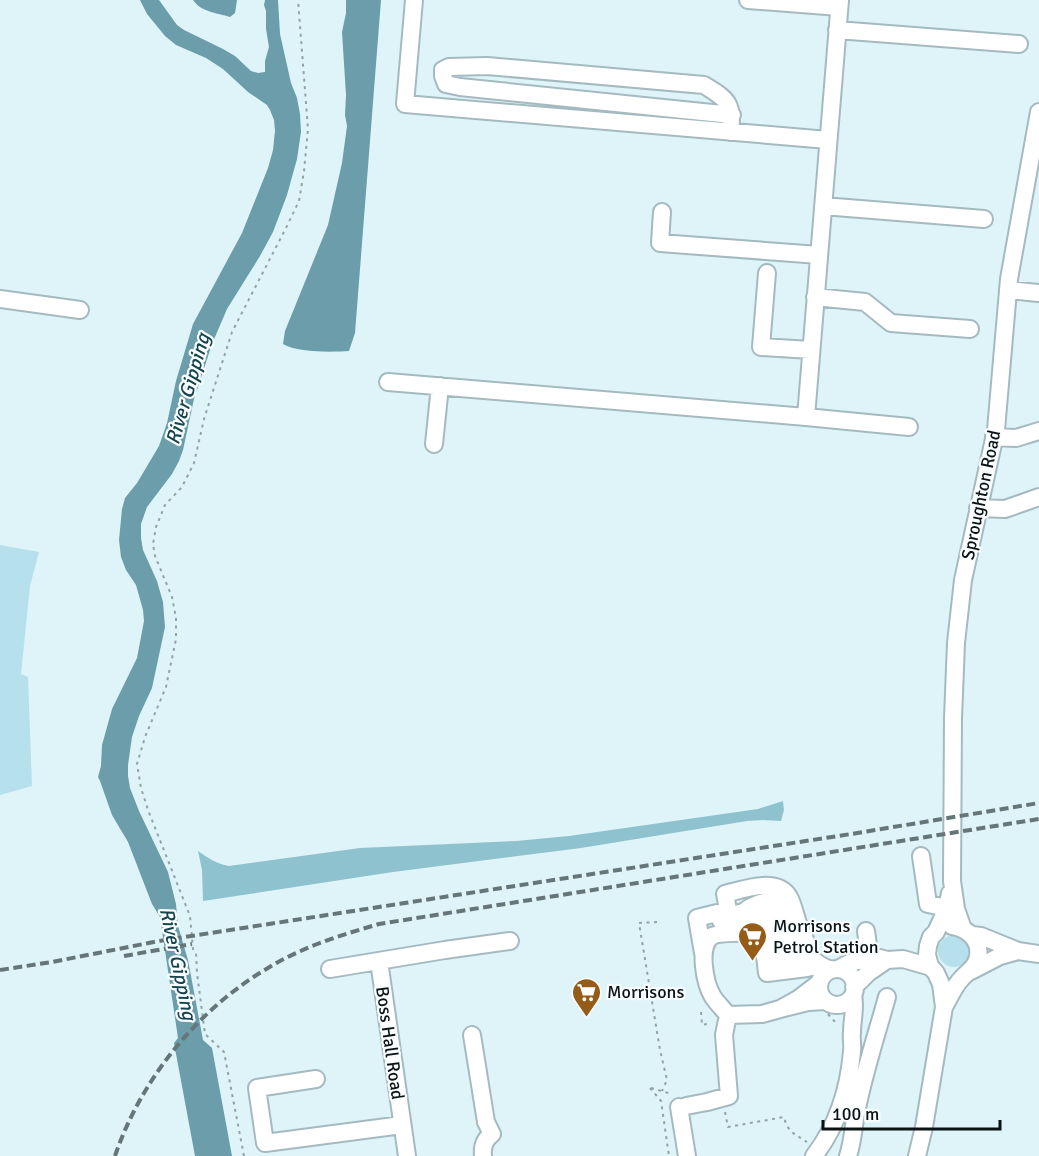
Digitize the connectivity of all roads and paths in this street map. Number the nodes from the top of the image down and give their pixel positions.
1 (298, 0) edge
2 (414, 0) edge
3 (748, 0) edge
4 (839, 4) edge
5 (837, 30) junction
6 (1019, 44) dead end
7 (1039, 112) edge
8 (731, 124) junction
9 (828, 140) junction
10 (1035, 157) edge
11 (823, 206) junction
12 (663, 212) dead end
13 (984, 219) dead end
14 (819, 255) junction
15 (767, 273) dead end
16 (1008, 290) junction
17 (1039, 292) edge
18 (815, 297) junction
19 (0, 299) edge
20 (80, 310) dead end
21 (970, 329) dead end
22 (811, 351) junction
23 (388, 382) dead end
24 (440, 386) junction
25 (806, 417) junction
26 (909, 427) dead end
27 (1039, 431) edge
28 (994, 437) junction
29 (434, 444) dead end
30 (1039, 497) edge
31 (978, 508) junction
32 (921, 856) dead end
33 (952, 881) junction
34 (947, 908) junction
35 (657, 922) dead end
36 (866, 931) dead end
37 (968, 932) junction
38 (751, 934) junction
39 (714, 935) junction
40 (933, 937) junction
41 (510, 941) dead end
42 (809, 941) junction
43 (1018, 951) junction
44 (703, 952) junction
45 (1039, 954) edge
46 (887, 959) junction
47 (379, 961) junction
48 (330, 969) dead end
49 (934, 970) junction
50 (967, 974) junction
51 (819, 983) junction
52 (854, 991) junction
53 (887, 997) dead end
54 (944, 1007) junction
55 (780, 1009) junction
56 (830, 1009) junction
57 (728, 1015) junction
58 (472, 1035) dead end
59 (851, 1035) junction
60 (316, 1079) dead end
61 (650, 1088) dead end
62 (662, 1091) dead end
63 (402, 1125) junction
64 (790, 1131) dead end
65 (817, 1153) edge
66 (244, 1156) edge
67 (407, 1156) edge
68 (483, 1156) edge
69 (669, 1156) edge
70 (687, 1156) edge
71 (848, 1156) edge
72 (917, 1156) edge

1 - 66 path
2 - 8 street
3 - 4 street
4 - 5 street
5 - 6 street
5 - 9 street
7 - 10 street, Sproughton Road
8 - 8 street
8 - 9 street
9 - 11 street
10 - 16 street, Sproughton Road
11 - 13 street
11 - 14 street
12 - 14 street
14 - 18 street
15 - 22 street
16 - 17 street
16 - 28 street, Sproughton Road
18 - 21 street
18 - 22 street
19 - 20 street
22 - 25 street
23 - 24 street
24 - 25 street
24 - 29 street
25 - 26 street
27 - 28 street
28 - 31 street, Sproughton Road
30 - 31 street
31 - 33 street, Sproughton Road
32 - 34 street
33 - 34 street, Sproughton Road
33 - 37 street, Sproughton Road
34 - 40 street, Sproughton Road
35 - 62 path
36 - 46 street
37 - 40 street
37 - 43 street
37 - 50 street, Sproughton Road
38 - 39 street
38 - 39 street
38 - 42 street
38 - 42 street
38 - 42 street
38 - 42 street
38 - 44 street
39 - 44 street
40 - 46 street
40 - 49 street, Sproughton Road
41 - 47 street, Boss Hall Road
42 - 46 street
42 - 51 street
42 - 52 street
43 - 45 street
43 - 50 street
44 - 57 street
46 - 49 street
46 - 52 street
47 - 48 street, Boss Hall Road
47 - 63 street, Boss Hall Road
49 - 50 street
49 - 54 street, Sproughton Road
50 - 54 street, Sproughton Road
51 - 55 street
51 - 56 street
52 - 56 street
52 - 59 street
53 - 71 street
54 - 72 street, Sproughton Road
55 - 56 street
55 - 57 street
56 - 59 street
57 - 70 street
58 - 68 street
59 - 65 street
60 - 63 street, Boss Hall Road
61 - 69 path
63 - 67 street, Boss Hall Road
64 - 65 path

